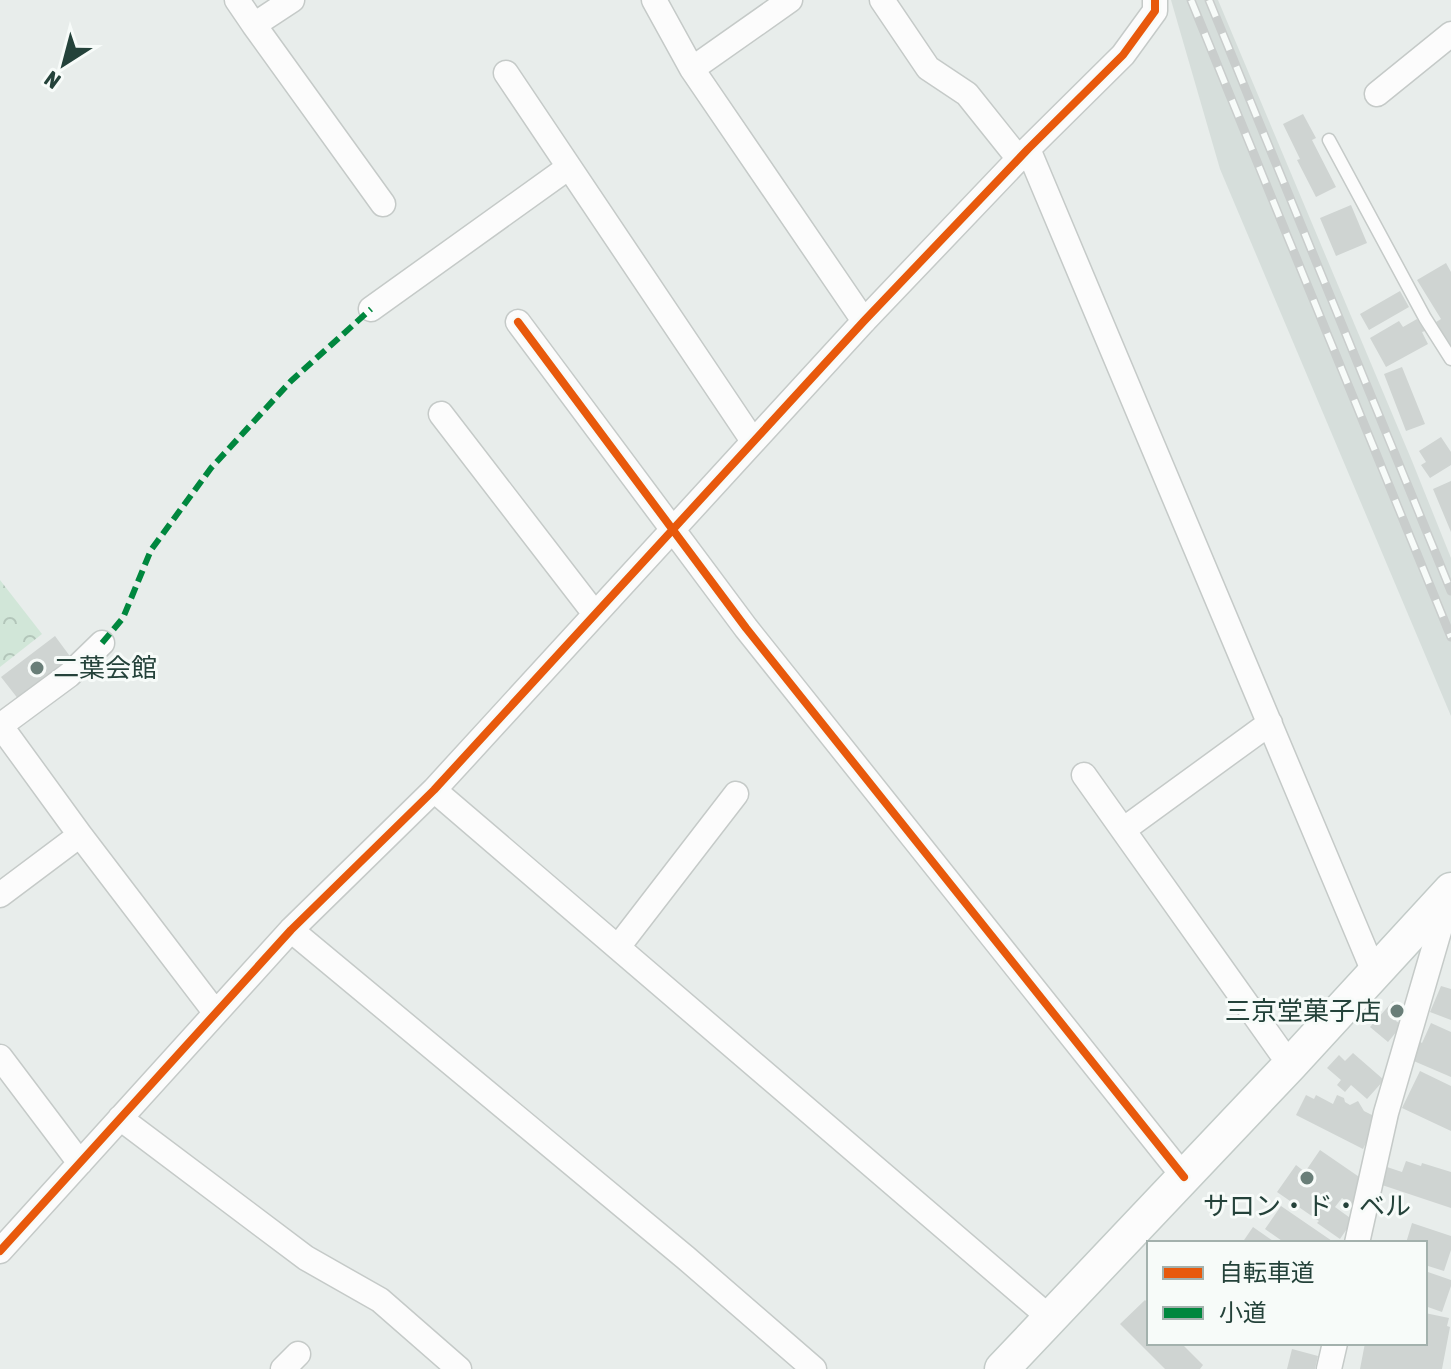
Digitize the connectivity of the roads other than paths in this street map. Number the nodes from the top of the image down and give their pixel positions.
1 (237, 0) edge
2 (292, 0) edge
3 (654, 0) edge
4 (790, 0) edge
5 (882, 0) edge
6 (1155, 0) edge
7 (254, 25) junction
8 (1451, 34) edge
9 (692, 69) junction
10 (506, 73) dead end
11 (1377, 94) dead end
12 (1329, 140) dead end
13 (1024, 154) junction
14 (569, 167) junction
15 (383, 204) dead end
16 (371, 309) dead end
17 (864, 321) junction
18 (518, 322) dead end
19 (1451, 359) edge
20 (441, 414) dead end
21 (753, 441) junction
22 (672, 529) junction
23 (595, 614) junction
24 (102, 643) dead end
25 (1270, 723) junction
26 (0, 726) edge
27 (1084, 775) dead end
28 (434, 790) junction
29 (736, 794) dead end
30 (1123, 830) junction
31 (80, 835) junction
32 (1451, 890) edge
33 (0, 895) edge
34 (291, 930) junction
35 (618, 947) junction
36 (1374, 972) junction
37 (215, 1012) junction
38 (0, 1057) edge
39 (1290, 1065) junction
40 (120, 1118) junction
41 (80, 1163) junction
42 (1184, 1177) junction
43 (1357, 1241) edge
44 (0, 1251) edge
45 (1049, 1317) junction
46 (1335, 1345) edge
47 (459, 1369) edge
48 (814, 1369) edge
49 (1002, 1369) edge
50 (1329, 1369) edge

1 - 7 street
2 - 7 street
3 - 9 street
4 - 9 street
5 - 13 street
6 - 13 street
7 - 15 street
8 - 11 street
9 - 17 street
10 - 14 street
12 - 19 lane
13 - 17 street
13 - 25 street
14 - 16 street
14 - 21 street
17 - 21 street
18 - 22 street
20 - 23 street
21 - 22 street
22 - 23 street
22 - 42 street
23 - 28 street
24 - 26 street
25 - 30 street
25 - 36 street
26 - 31 street
27 - 30 street
28 - 34 street
28 - 35 street
29 - 35 street
30 - 39 street
31 - 33 street
31 - 37 street
32 - 36 street
32 - 43 street
34 - 37 street
34 - 48 street
35 - 45 street
36 - 39 street
37 - 40 street
38 - 41 street
39 - 42 street
40 - 41 street
40 - 47 street
41 - 44 street
42 - 45 street
45 - 49 street
46 - 50 street

